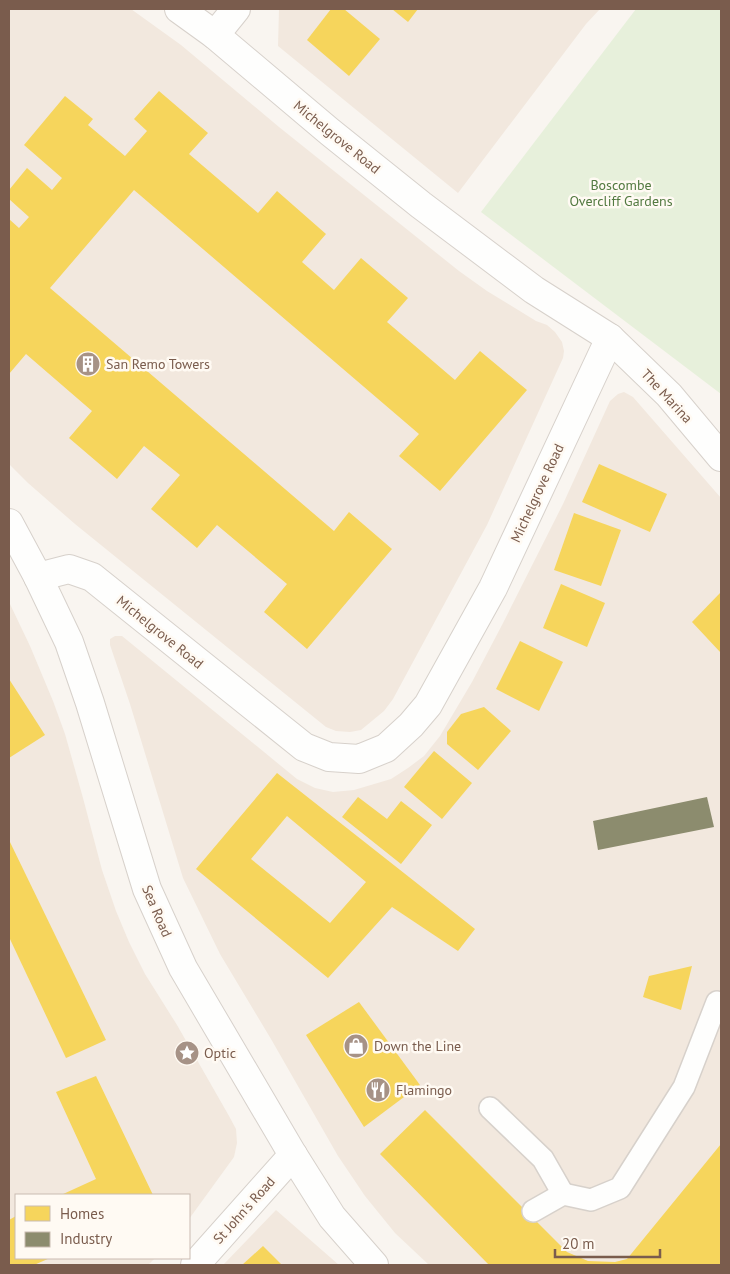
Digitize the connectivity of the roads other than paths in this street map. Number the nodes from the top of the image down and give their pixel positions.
1 (179, 9) edge
2 (236, 9) edge
3 (215, 35) junction
4 (610, 338) junction
5 (721, 457) edge
6 (9, 523) edge
7 (38, 577) junction
8 (717, 1002) dead end
9 (490, 1108) dead end
10 (294, 1155) junction
11 (563, 1194) junction
12 (533, 1211) dead end
13 (195, 1265) edge
14 (374, 1265) edge

1 - 3 street, Michelgrove Road
2 - 3 street
3 - 4 street, Michelgrove Road
4 - 5 street, The Marina
4 - 7 street, Michelgrove Road
6 - 7 street, Sea Road
7 - 10 street, Sea Road
8 - 11 lane
9 - 11 lane
10 - 13 street, St John's Road
10 - 14 street, Sea Road
11 - 12 lane

